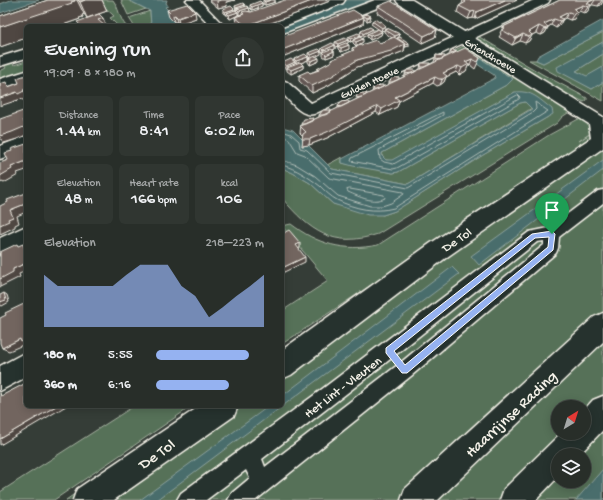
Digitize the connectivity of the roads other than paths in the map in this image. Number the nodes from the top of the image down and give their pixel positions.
1 (192, 0) edge
2 (339, 0) edge
3 (386, 0) edge
4 (403, 0) edge
5 (544, 0) edge
6 (216, 24) edge
7 (277, 24) edge
8 (463, 37) junction
9 (284, 39) edge
10 (24, 54) edge
11 (0, 62) edge
12 (24, 76) edge
13 (0, 84) edge
14 (284, 87) edge
15 (580, 109) joint
16 (24, 143) edge
17 (0, 153) edge
18 (603, 195) edge
19 (552, 234) junction
20 (24, 235) edge
21 (0, 246) edge
22 (474, 283) junction
23 (493, 295) junction
24 (603, 325) edge
25 (389, 350) junction
26 (24, 365) edge
27 (284, 365) edge
28 (405, 370) junction
29 (0, 379) edge
30 (221, 408) edge
31 (603, 410) edge
32 (591, 423) edge
33 (574, 440) edge
34 (567, 448) edge
35 (250, 456) junction
36 (551, 464) edge
37 (262, 482) junction
38 (88, 500) edge
39 (188, 500) edge
40 (238, 500) edge
41 (416, 500) edge
42 (515, 500) edge

1 - 6 street
2 - 7 street
3 - 9 street
4 - 8 street, Griendhoeve
5 - 8 street
8 - 14 street, Gulden Hoeve
8 - 15 street, Griendhoeve
10 - 11 street
12 - 13 street
15 - 27 street, De Tol
16 - 17 street
18 - 19 street, Het Lint - Vleuten
19 - 22 street, Het Lint - Vleuten
19 - 23 street, Het Lint - Vleuten
20 - 21 street
22 - 23 street
22 - 25 street, Het Lint - Vleuten
23 - 28 street, Het Lint - Vleuten
24 - 41 street, Haarrijnse Rading
25 - 28 street
25 - 35 street, Het Lint - Vleuten
26 - 29 street
28 - 37 street, Het Lint - Vleuten
30 - 38 street, De Tol
31 - 32 street
33 - 34 street
35 - 37 street
35 - 39 street, Het Lint - Vleuten
36 - 42 street
37 - 40 street, Het Lint - Vleuten

